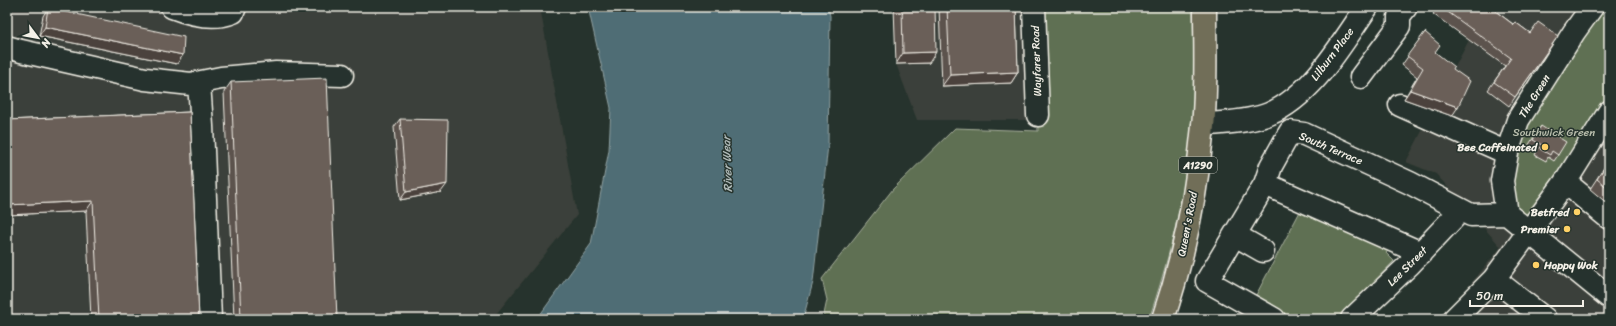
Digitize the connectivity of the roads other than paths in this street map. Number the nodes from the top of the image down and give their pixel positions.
1 (172, 7) edge
2 (235, 7) edge
3 (1034, 7) edge
4 (1205, 7) edge
5 (1368, 7) edge
6 (1592, 7) edge
7 (1397, 10) edge
8 (7, 46) edge
9 (342, 75) dead end
10 (1361, 77) dead end
11 (198, 83) junction
12 (1400, 105) dead end
13 (1609, 112) edge
14 (1038, 115) dead end
15 (1203, 125) junction
16 (1507, 153) junction
17 (1565, 182) junction
18 (1265, 184) junction
19 (1460, 210) junction
20 (1507, 214) junction
21 (1609, 218) edge
22 (1529, 231) junction
23 (1235, 235) junction
24 (1263, 251) dead end
25 (1421, 253) junction
26 (1494, 279) junction
27 (1609, 297) edge
28 (210, 319) edge
29 (1163, 319) edge
30 (1274, 319) edge
31 (1352, 319) edge
32 (1454, 319) edge
33 (1545, 319) edge

1 - 2 street
3 - 14 street, Wayfarer Road
4 - 15 main road, Queen's Road / A1290
5 - 15 street, Lilburn Place
6 - 16 street, The Green
7 - 10 street
8 - 11 street
9 - 11 street
11 - 28 street
12 - 16 street
13 - 17 street
15 - 29 main road, Queen's Road / A1290
16 - 20 street, The Green
17 - 21 street
17 - 22 street
18 - 19 street, South Terrace
18 - 23 street, South Terrace
18 - 25 street
19 - 20 street, South Terrace
19 - 25 street, Lee Street
20 - 22 street
22 - 26 street
22 - 27 street
23 - 24 street
23 - 30 street, South Terrace
25 - 31 street, Lee Street
26 - 32 street
26 - 33 street

